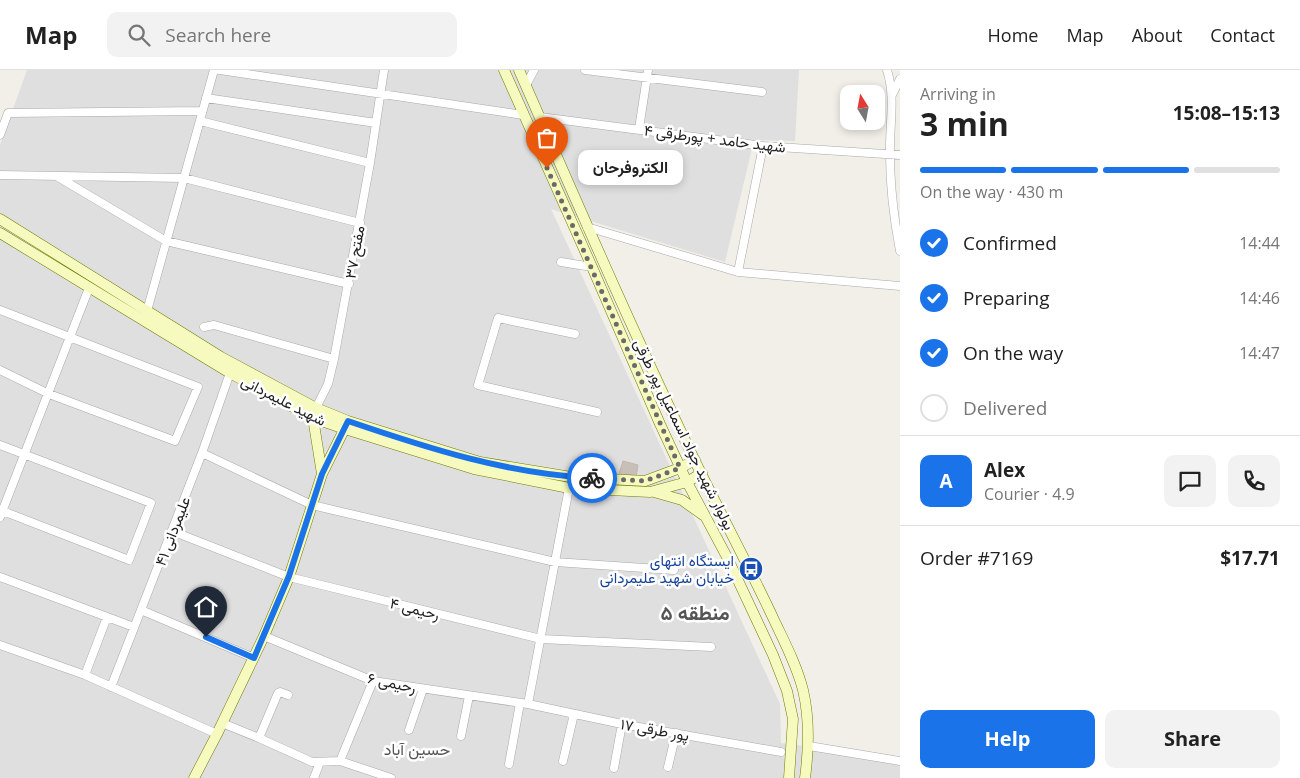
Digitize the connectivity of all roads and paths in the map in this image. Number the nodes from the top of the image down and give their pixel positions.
1 (214, 70) edge
2 (220, 70) edge
3 (384, 70) edge
4 (504, 70) edge
5 (519, 70) edge
6 (534, 70) edge
7 (585, 70) edge
8 (648, 70) edge
9 (887, 70) edge
10 (646, 79) junction
11 (900, 79) edge
12 (526, 85) junction
13 (762, 92) dead end
14 (381, 94) junction
15 (892, 95) junction
16 (206, 98) junction
17 (202, 111) junction
18 (523, 115) junction
19 (540, 117) junction
20 (200, 121) junction
21 (376, 123) junction
22 (639, 129) junction
23 (0, 135) edge
24 (763, 146) junction
25 (890, 155) junction
26 (900, 155) edge
27 (370, 163) junction
28 (0, 175) edge
29 (56, 176) junction
30 (184, 178) junction
31 (0, 219) edge
32 (360, 223) junction
33 (587, 226) junction
34 (0, 233) edge
35 (166, 241) junction
36 (900, 251) edge
37 (561, 262) dead end
38 (592, 267) junction
39 (738, 272) junction
40 (92, 284) junction
41 (349, 284) junction
42 (900, 286) edge
43 (0, 310) edge
44 (144, 315) junction
45 (204, 327) dead end
46 (575, 334) dead end
47 (71, 337) junction
48 (334, 359) junction
49 (233, 368) junction
50 (0, 370) edge
51 (49, 394) junction
52 (598, 412) dead end
53 (315, 413) junction
54 (346, 425) junction
55 (0, 445) edge
56 (202, 453) junction
57 (25, 454) junction
58 (695, 460) junction
59 (680, 468) junction
60 (322, 474) junction
61 (702, 474) junction
62 (570, 482) junction
63 (687, 482) junction
64 (650, 492) junction
65 (312, 504) junction
66 (1, 513) edge
67 (707, 518) junction
68 (172, 531) junction
69 (555, 562) junction
70 (674, 570) dead end
71 (289, 576) junction
72 (0, 577) edge
73 (141, 610) junction
74 (107, 617) junction
75 (134, 627) junction
76 (264, 636) junction
77 (541, 639) junction
78 (0, 645) edge
79 (711, 647) dead end
80 (254, 658) junction
81 (85, 675) junction
82 (373, 681) junction
83 (111, 687) junction
84 (423, 688) junction
85 (288, 695) dead end
86 (469, 696) junction
87 (524, 704) junction
88 (574, 714) junction
89 (222, 723) junction
90 (622, 724) junction
91 (409, 730) dead end
92 (676, 733) junction
93 (217, 734) junction
94 (461, 736) dead end
95 (260, 738) junction
96 (809, 746) junction
97 (782, 752) dead end
98 (340, 761) junction
99 (563, 761) dead end
100 (900, 761) edge
101 (320, 762) junction
102 (509, 764) dead end
103 (668, 767) dead end
104 (614, 768) dead end
105 (378, 776) edge
106 (194, 778) edge
107 (314, 778) edge
108 (391, 778) edge
109 (789, 778) edge
110 (805, 778) edge

1 - 16 street
2 - 14 street
3 - 14 street, مفتح ۳۷
4 - 18 main road, بولوار شهید جواد اسماعیل پور طرقی
5 - 12 main road, بولوار شهید جواد اسماعیل پور طرقی
6 - 12 street
7 - 10 street
8 - 10 street
9 - 15 street
10 - 13 street
10 - 22 street
11 - 15 street
12 - 19 main road, بولوار شهید جواد اسماعیل پور طرقی
14 - 18 street
14 - 21 street, مفتح ۳۷
15 - 25 street
16 - 17 street
16 - 21 street
17 - 20 street
17 - 23 street
18 - 38 main road, بولوار شهید جواد اسماعیل پور طرقی
19 - 22 street, شهید حامد + پورطرقی ۴
19 - 33 main road, بولوار شهید جواد اسماعیل پور طرقی
20 - 27 street
20 - 30 street
21 - 27 street, مفتح ۳۷
22 - 24 street, شهید حامد + پورطرقی ۴
24 - 25 street, شهید حامد + پورطرقی ۴
24 - 39 street
25 - 26 street, شهید حامد + پورطرقی ۴
25 - 36 street
27 - 32 street, مفتح ۳۷
28 - 29 street
29 - 30 street
29 - 35 street
30 - 32 street
30 - 35 street
31 - 40 main road, شهید علیمردانی
32 - 41 street, مفتح ۳۷
33 - 39 street
33 - 58 main road, بولوار شهید جواد اسماعیل پور طرقی
34 - 40 main road, شهید علیمردانی
35 - 41 street
35 - 44 street
37 - 38 street
38 - 59 main road, بولوار شهید جواد اسماعیل پور طرقی
39 - 42 street
40 - 44 main road, شهید علیمردانی
40 - 47 street
41 - 48 street, مفتح ۳۷
43 - 47 street
44 - 49 main road, شهید علیمردانی
45 - 48 street
46 - 52 street
47 - 51 street
47 - 51 street
48 - 53 street, مفتح ۳۷
49 - 53 main road, شهید علیمردانی
49 - 56 street, علیمردانی ۴۱
50 - 51 street
51 - 57 street
53 - 54 main road, شهید علیمردانی
53 - 60 main road
54 - 60 main road
54 - 62 main road, شهید علیمردانی
55 - 57 street
56 - 65 street
56 - 68 street, علیمردانی ۴۱
57 - 66 street
57 - 66 street
58 - 59 main road, شهید علیمردانی
58 - 61 main road, بولوار شهید جواد اسماعیل پور طرقی
59 - 62 main road, شهید علیمردانی
59 - 63 main road, بولوار شهید جواد اسماعیل پور طرقی
60 - 65 main road
61 - 63 main road, شهید علیمردانی
61 - 96 main road, بولوار شهید جواد اسماعیل پور طرقی
62 - 64 main road, شهید علیمردانی
62 - 69 street
63 - 64 main road, شهید علیمردانی
63 - 67 main road, بولوار شهید جواد اسماعیل پور طرقی
64 - 67 main road
65 - 69 street
65 - 71 main road
67 - 109 main road, بولوار شهید جواد اسماعیل پور طرقی
68 - 71 street, رحیمی ۴
68 - 73 street, علیمردانی ۴۱
69 - 70 street
69 - 77 street
71 - 76 main road
71 - 77 street, رحیمی ۴
72 - 74 street
73 - 75 street, علیمردانی ۴۱
73 - 80 street
74 - 75 street
74 - 81 street
75 - 83 street, علیمردانی ۴۱
76 - 80 main road
76 - 82 street, رحیمی ۶
77 - 79 street, رحیمی ۴
77 - 87 street
78 - 81 street
80 - 89 main road
81 - 83 street
82 - 84 street, رحیمی ۶
82 - 98 street
83 - 93 street
84 - 86 street, رحیمی ۶
84 - 91 street
85 - 95 street
86 - 87 street, رحیمی ۶
86 - 94 street
87 - 88 street, پور طرقی ۱۷
87 - 102 street
88 - 90 street, پور طرقی ۱۷
88 - 99 street
89 - 93 main road
89 - 95 street
90 - 92 street, پور طرقی ۱۷
90 - 104 street
92 - 97 street, پور طرقی ۱۷
92 - 103 street
93 - 106 main road
95 - 101 street
96 - 100 street
96 - 110 main road, بولوار شهید جواد اسماعیل پور طرقی
98 - 101 street
98 - 105 street
101 - 107 street
105 - 108 street

